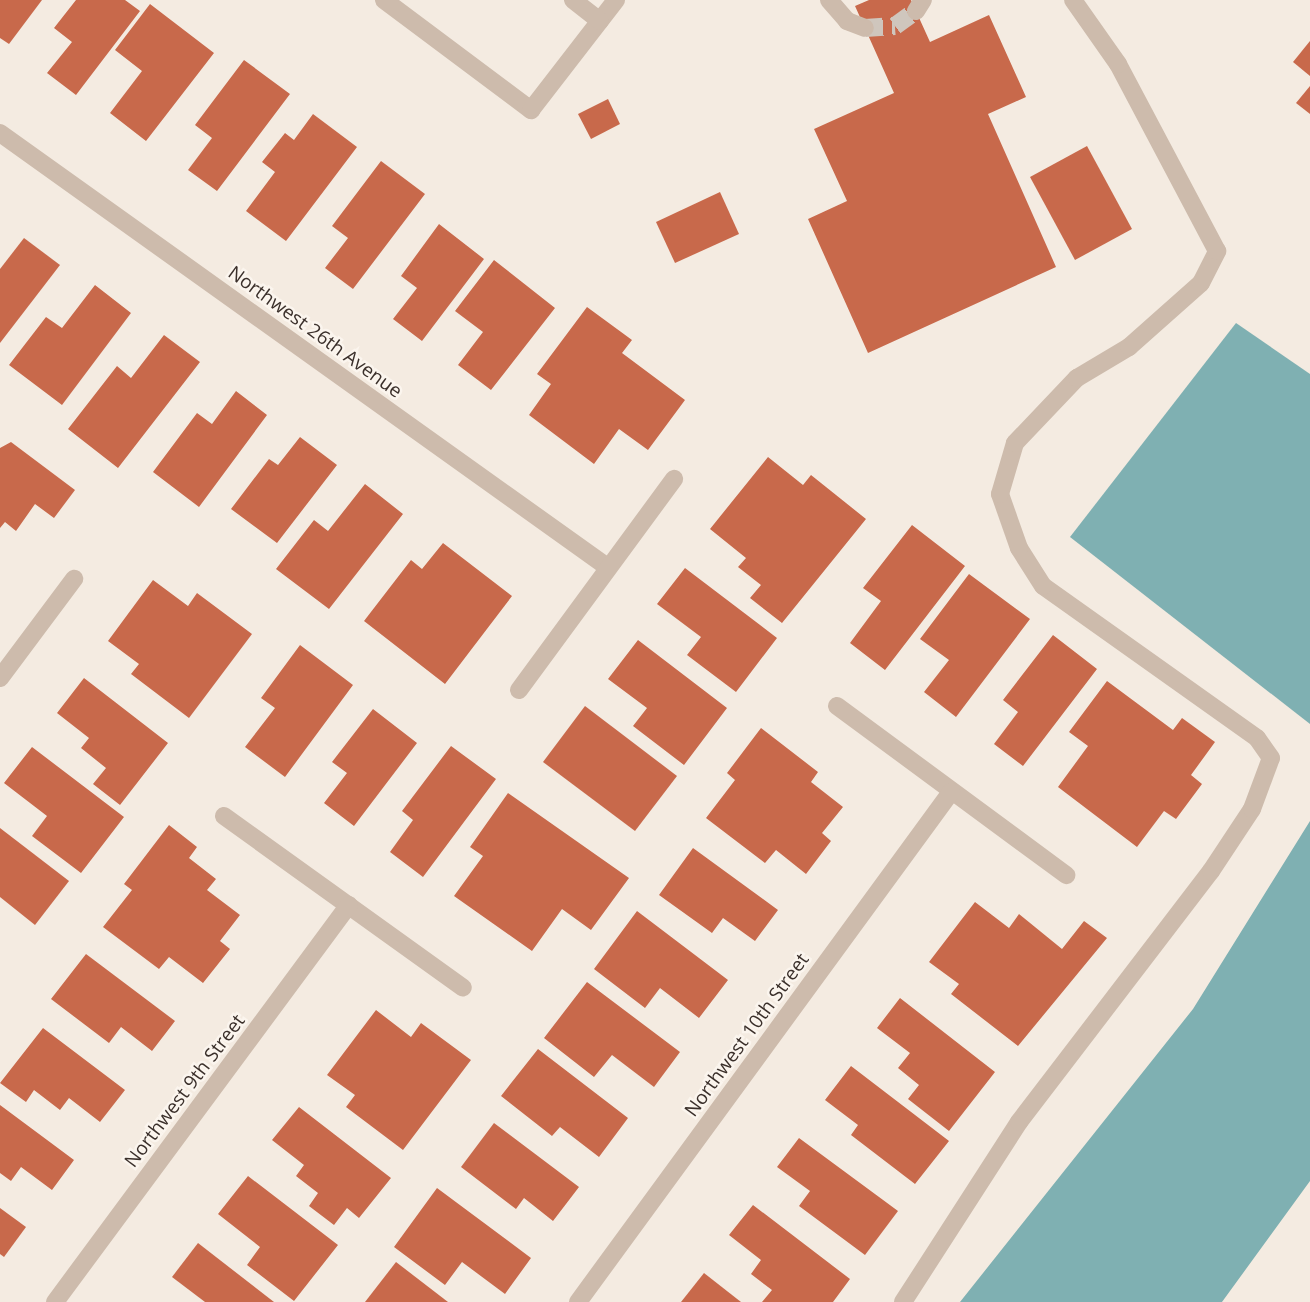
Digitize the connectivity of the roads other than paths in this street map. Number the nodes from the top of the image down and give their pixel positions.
1 (384, 0) edge
2 (573, 0) edge
3 (616, 0) edge
4 (829, 0) edge
5 (1073, 0) edge
6 (600, 22) junction
7 (865, 27) tunnel mouth
8 (0, 133) edge
9 (674, 478) dead end
10 (606, 566) junction
11 (74, 579) dead end
12 (2, 673) edge
13 (519, 690) dead end
14 (837, 706) dead end
15 (951, 792) junction
16 (224, 816) dead end
17 (1066, 875) dead end
18 (349, 905) junction
19 (463, 988) dead end
20 (55, 1302) edge
21 (578, 1302) edge
22 (903, 1302) edge

1 - 6 street
2 - 6 street
3 - 6 street
4 - 7 street
5 - 22 street
8 - 10 street, Northwest 26th Avenue
9 - 10 street
10 - 13 street
11 - 12 street
14 - 15 street
15 - 17 street
15 - 21 street, Northwest 10th Street
16 - 18 street
18 - 19 street
18 - 20 street, Northwest 9th Street

